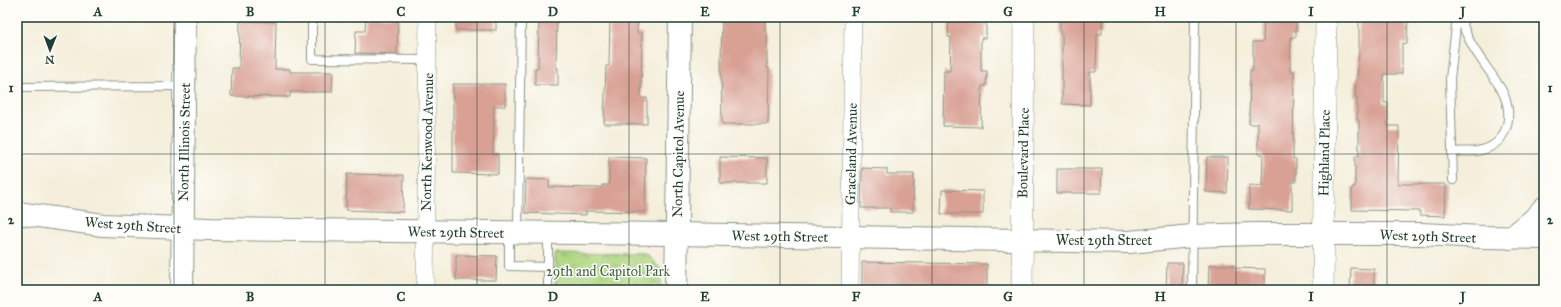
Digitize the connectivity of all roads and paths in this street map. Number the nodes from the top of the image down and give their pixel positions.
1 (185, 17) edge
2 (312, 17) edge
3 (428, 17) edge
4 (521, 17) edge
5 (680, 17) edge
6 (853, 17) edge
7 (1024, 17) edge
8 (1195, 17) edge
9 (1326, 17) edge
10 (1456, 17) edge
11 (1460, 17) edge
12 (428, 60) junction
13 (17, 86) edge
14 (184, 86) junction
15 (1452, 152) junction
16 (1453, 180) dead end
17 (1544, 208) edge
18 (17, 213) edge
19 (183, 228) junction
20 (426, 231) junction
21 (514, 233) junction
22 (548, 234) junction
23 (677, 234) junction
24 (1323, 235) junction
25 (1192, 236) junction
26 (850, 237) junction
27 (1511, 238) junction
28 (1544, 238) edge
29 (1022, 239) junction
30 (548, 267) junction
31 (182, 290) edge
32 (425, 290) edge
33 (548, 290) edge
34 (676, 290) edge
35 (850, 290) edge
36 (1022, 290) edge
37 (1192, 290) edge
38 (1322, 290) edge

1 - 14 main road, North Illinois Street
2 - 12 lane
3 - 12 street, North Kenwood Avenue
4 - 21 lane
5 - 23 main road, North Capitol Avenue
6 - 26 street, Graceland Avenue
7 - 29 street, Boulevard Place
8 - 25 lane
9 - 24 street, Highland Place
10 - 15 lane
11 - 15 lane
12 - 20 street, North Kenwood Avenue
13 - 14 lane
14 - 19 main road, North Illinois Street
15 - 16 lane
17 - 27 main road
18 - 19 main road, West 29th Street
19 - 20 main road, West 29th Street
19 - 31 main road, North Illinois Street
20 - 21 main road, West 29th Street
20 - 32 street, North Kenwood Avenue
21 - 22 main road, West 29th Street
21 - 30 lane
22 - 23 main road, West 29th Street
22 - 30 lane
23 - 26 main road, West 29th Street
23 - 34 main road, North Capitol Avenue
24 - 25 main road, West 29th Street
24 - 27 main road, West 29th Street
24 - 38 street, Highland Place
25 - 29 main road, West 29th Street
25 - 37 lane
26 - 29 main road, West 29th Street
26 - 35 street, Graceland Avenue
27 - 28 main road, West 29th Street
29 - 36 street, Boulevard Place
30 - 33 lane

